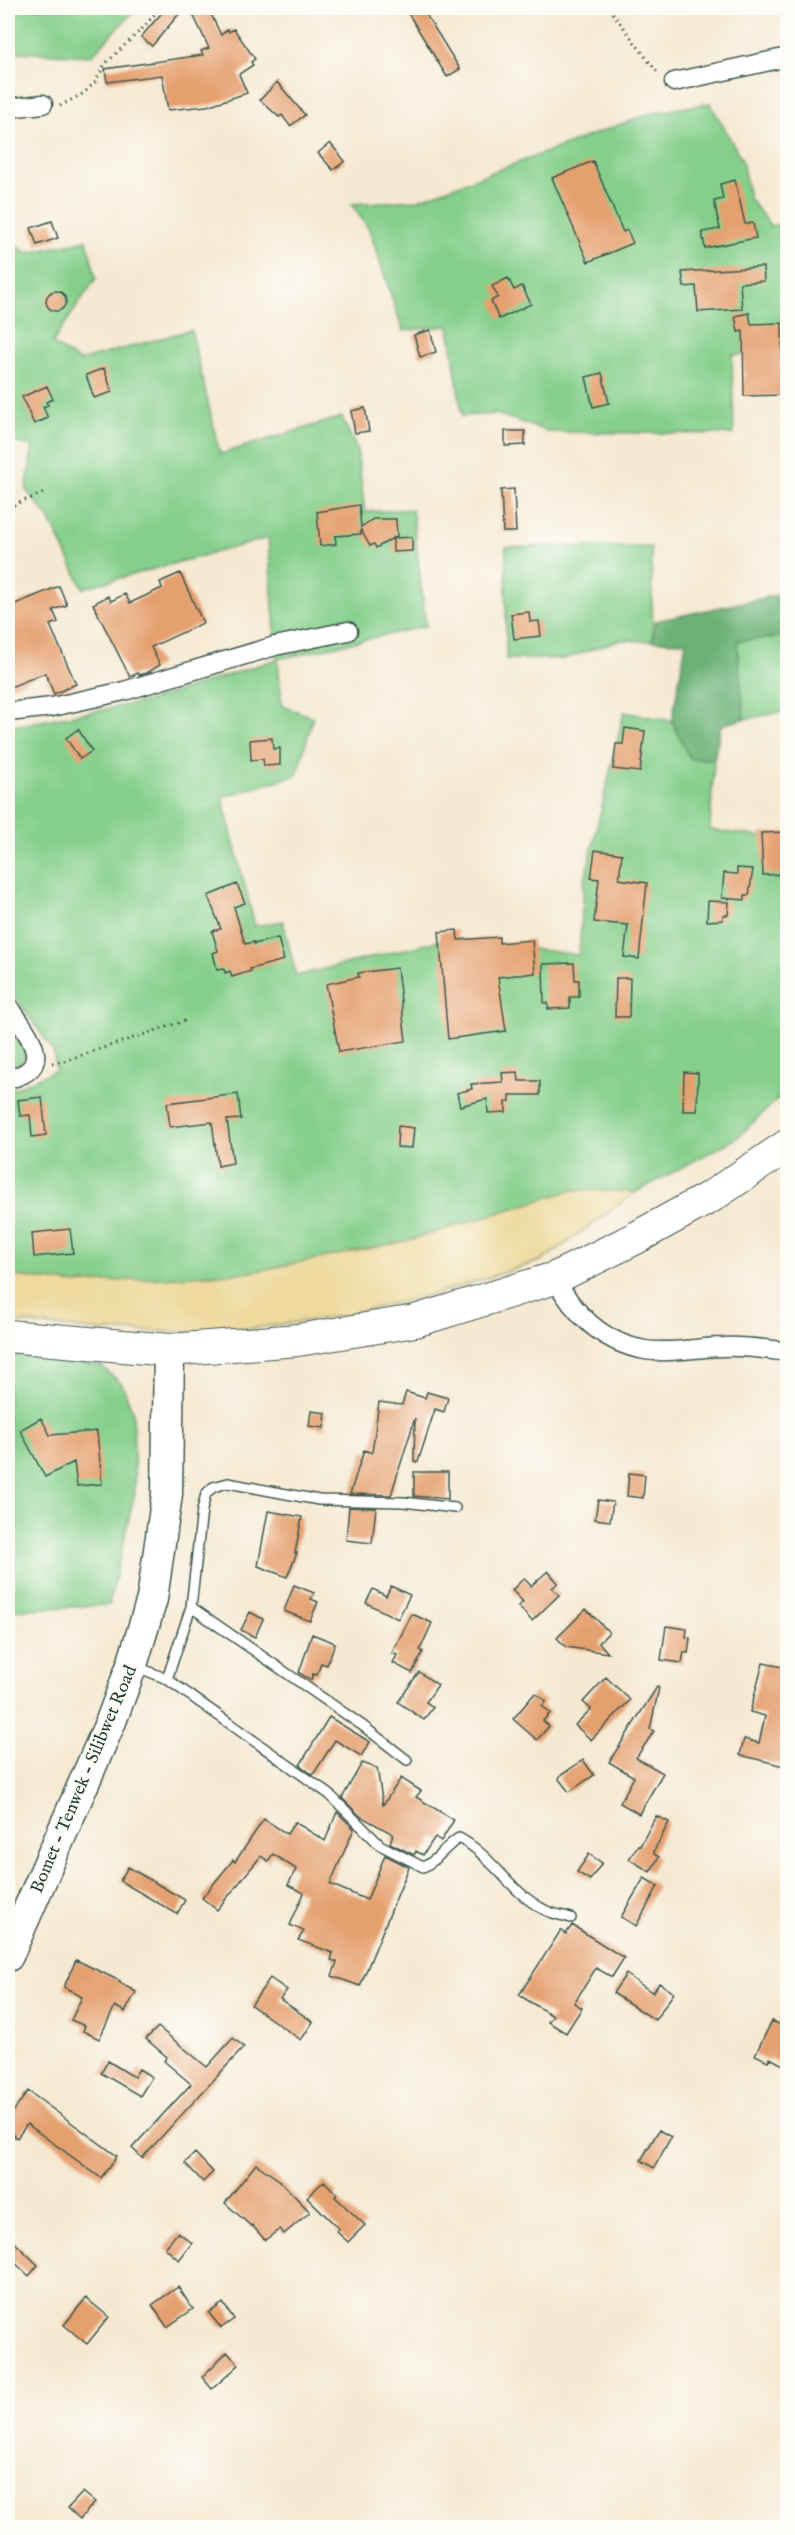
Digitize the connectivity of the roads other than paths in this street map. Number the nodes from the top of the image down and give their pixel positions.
1 (788, 57) edge
2 (674, 82) road end
3 (43, 104) road end
4 (8, 108) edge
5 (348, 631) dead end
6 (8, 712) edge
7 (8, 1005) edge
8 (8, 1079) edge
9 (788, 1145) edge
10 (555, 1278) junction
11 (8, 1336) edge
12 (169, 1350) junction
13 (788, 1352) edge
14 (455, 1508) dead end
15 (191, 1607) junction
16 (132, 1665) junction
17 (166, 1679) junction
18 (407, 1760) dead end
19 (571, 1918) dead end
20 (8, 1956) edge

1 - 2 street
3 - 4 street
5 - 6 street
7 - 8 street
9 - 10 highway
10 - 12 highway
10 - 13 street
11 - 12 highway
12 - 16 main road, Bomet - Tenwek - Silibwet Road
14 - 15 lane
15 - 17 lane
15 - 18 lane
16 - 17 lane
16 - 20 main road, Bomet - Tenwek - Silibwet Road
17 - 19 lane

